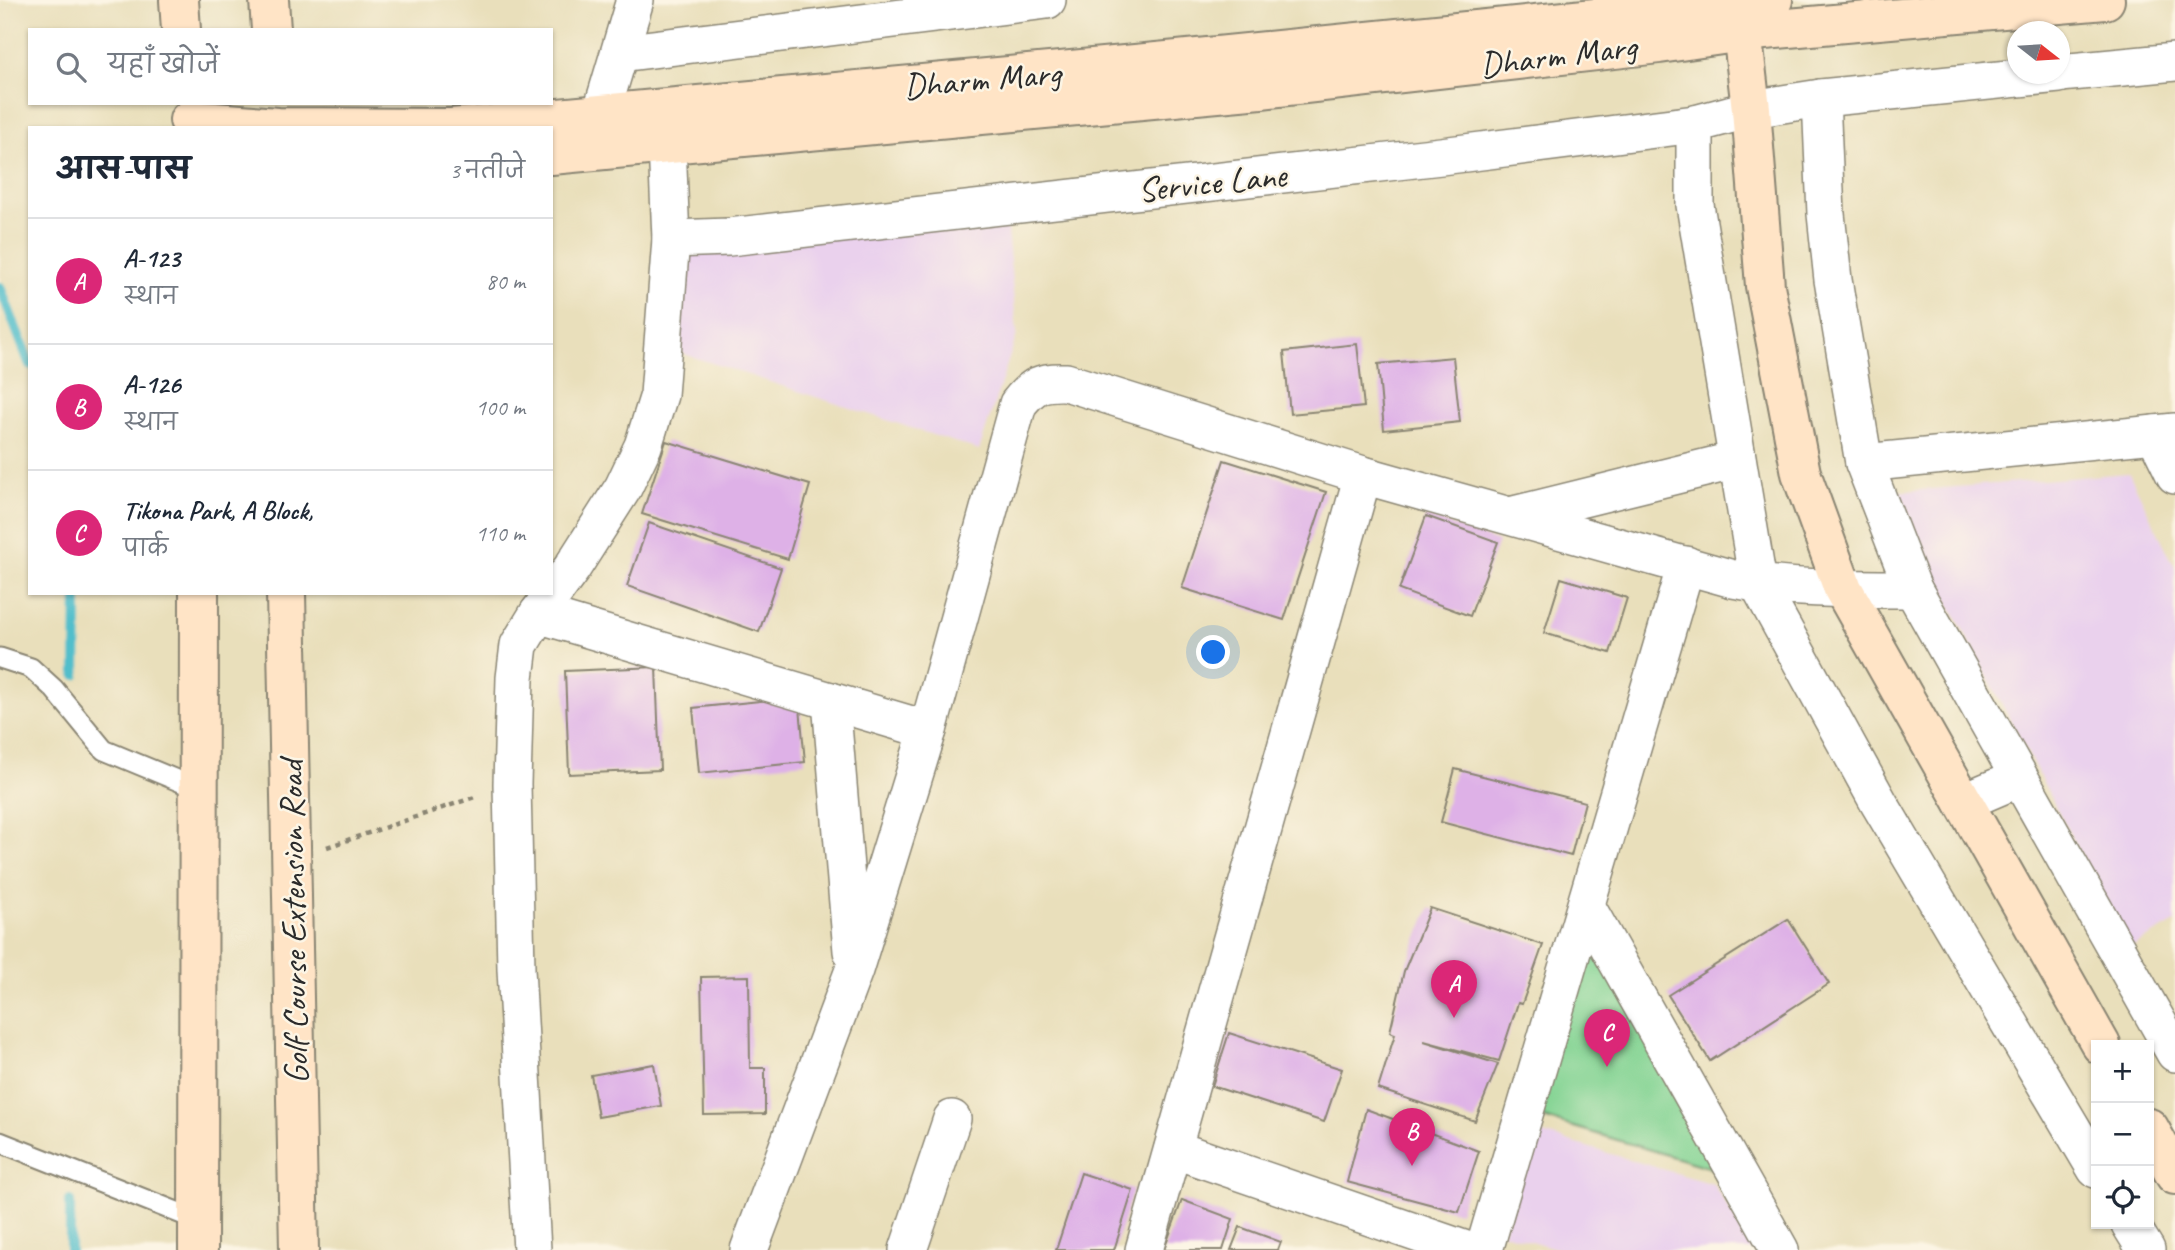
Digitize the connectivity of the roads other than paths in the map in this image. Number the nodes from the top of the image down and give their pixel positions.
1 (179, 0) edge
2 (269, 0) edge
3 (635, 0) edge
4 (1047, 0) edge
5 (2105, 0) edge
6 (1752, 12) edge
7 (181, 28) edge
8 (271, 28) edge
9 (620, 53) junction
10 (2175, 62) edge
11 (2070, 73) edge
12 (2007, 79) edge
13 (1821, 98) junction
14 (276, 105) edge
15 (1751, 109) junction
16 (601, 114) junction
17 (188, 117) edge
18 (1695, 124) junction
19 (269, 126) edge
20 (278, 126) edge
21 (472, 126) edge
22 (667, 144) junction
23 (553, 155) edge
24 (671, 239) junction
25 (2165, 433) edge
26 (1737, 460) junction
27 (1864, 463) junction
28 (1363, 475) junction
29 (2175, 475) edge
30 (1510, 516) junction
31 (1686, 565) junction
32 (1758, 583) junction
33 (1843, 589) junction
34 (1913, 589) junction
35 (553, 594) edge
36 (198, 595) edge
37 (286, 595) edge
38 (552, 595) edge
39 (538, 614) junction
40 (0, 658) edge
41 (831, 701) junction
42 (928, 730) junction
43 (2019, 778) junction
44 (198, 789) junction
45 (1963, 802) junction
46 (1586, 906) junction
47 (854, 970) junction
48 (2098, 1040) edge
49 (2175, 1053) edge
50 (952, 1119) dead end
51 (2154, 1137) edge
52 (0, 1142) edge
53 (1173, 1149) junction
54 (2094, 1166) edge
55 (2175, 1175) edge
56 (2133, 1229) edge
57 (197, 1235) edge
58 (299, 1250) edge
59 (531, 1250) edge
60 (749, 1250) edge
61 (908, 1250) edge
62 (1144, 1250) edge
63 (1466, 1250) edge
64 (1483, 1250) edge
65 (1780, 1250) edge
66 (2146, 1250) edge

1 - 7 main road
2 - 8 main road
3 - 9 street
4 - 9 street
5 - 6 main road, Dharm Marg
6 - 15 main road
6 - 16 main road, Dharm Marg
6 - 22 main road, Dharm Marg
9 - 16 street
10 - 11 street, Service Lane
12 - 13 street, Service Lane
13 - 15 street, Service Lane
13 - 27 street
14 - 20 main road
15 - 18 street, Service Lane
15 - 33 main road
16 - 21 main road, Dharm Marg
17 - 19 main road, Dharm Marg
18 - 24 street, Service Lane
18 - 26 street
22 - 23 main road, Dharm Marg
22 - 24 street
24 - 35 street
25 - 27 street
25 - 29 street
26 - 30 street
26 - 32 street
27 - 34 street
28 - 30 street
28 - 42 street
28 - 53 street
30 - 31 street
31 - 32 street
31 - 46 street
32 - 33 street
32 - 54 street
33 - 34 street
33 - 45 main road
34 - 43 street
36 - 44 main road
37 - 58 main road, Golf Course Extension Road
38 - 39 street
39 - 41 street
39 - 59 street
40 - 44 lane
41 - 42 street
41 - 47 street
42 - 47 street
43 - 45 street
43 - 49 street
44 - 57 main road
45 - 48 main road
46 - 64 street
46 - 65 street
47 - 60 street
50 - 61 street
51 - 55 main road
52 - 57 lane
53 - 62 street
53 - 63 street
56 - 66 street

